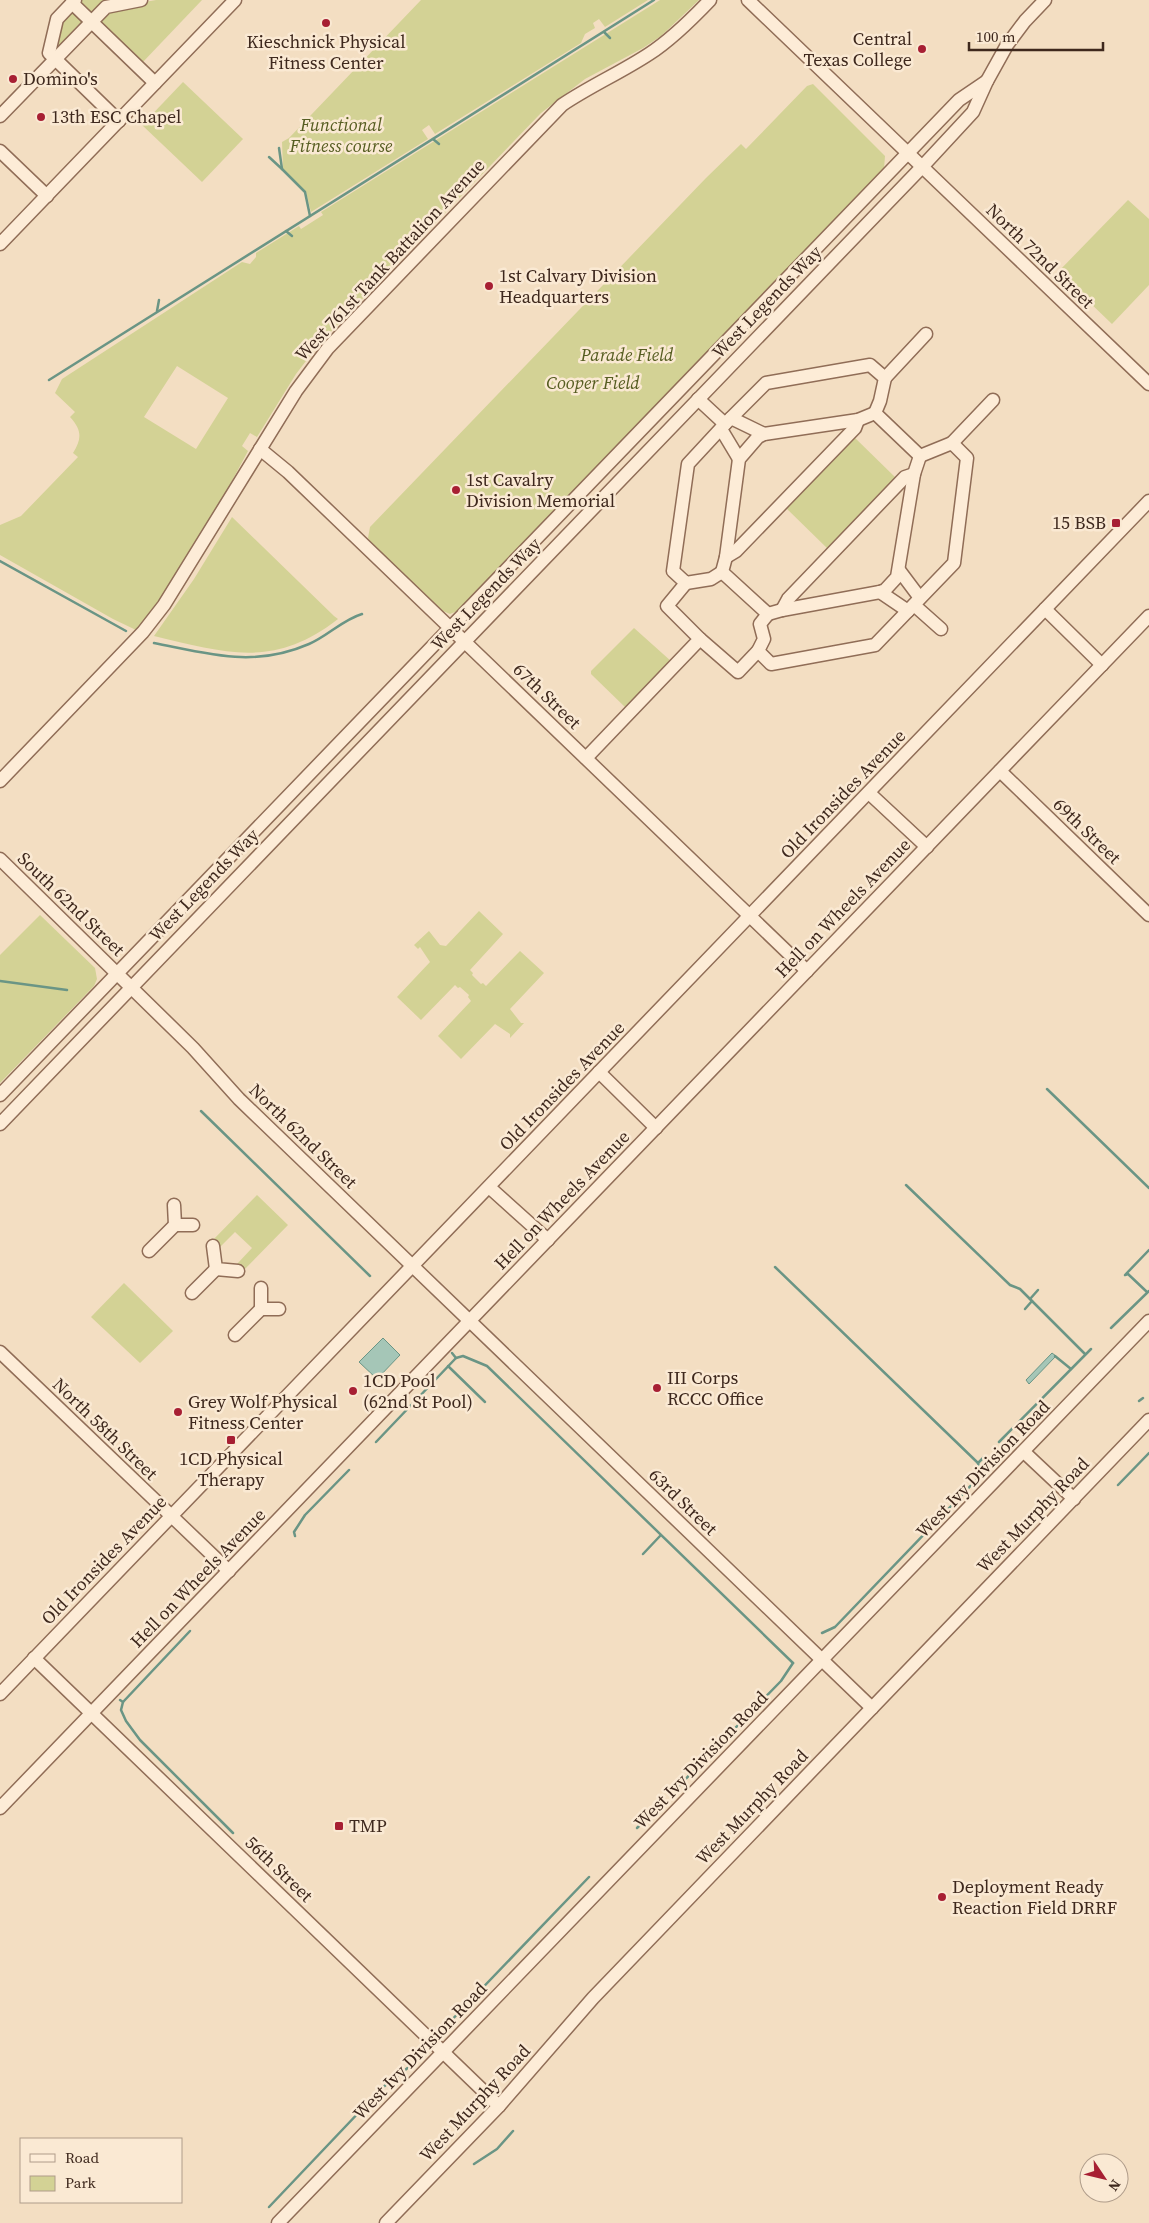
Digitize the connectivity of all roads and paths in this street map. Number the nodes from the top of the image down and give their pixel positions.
1 (141, 0) edge
2 (235, 0) edge
3 (710, 0) edge
4 (748, 0) edge
5 (1045, 0) edge
6 (73, 2) edge
7 (120, 2) edge
8 (91, 22) junction
9 (55, 59) junction
10 (987, 81) junction
11 (155, 83) junction
12 (0, 116) edge
13 (119, 121) junction
14 (0, 151) edge
15 (908, 153) junction
16 (922, 167) junction
17 (46, 196) junction
18 (0, 244) edge
19 (926, 334) dead end
20 (885, 378) junction
21 (1149, 384) edge
22 (698, 398) junction
23 (994, 400) dead end
24 (875, 413) junction
25 (858, 420) junction
26 (726, 424) junction
27 (764, 434) junction
28 (952, 443) junction
29 (260, 449) junction
30 (920, 456) junction
31 (739, 460) junction
32 (914, 474) junction
33 (1149, 501) edge
34 (726, 557) junction
35 (899, 570) junction
36 (722, 572) junction
37 (686, 583) junction
38 (880, 592) junction
39 (914, 604) junction
40 (1045, 609) junction
41 (782, 610) junction
42 (768, 614) junction
43 (1149, 616) edge
44 (450, 628) junction
45 (941, 629) dead end
46 (700, 639) junction
47 (464, 641) junction
48 (758, 651) junction
49 (1102, 665) junction
50 (586, 758) junction
51 (1000, 771) junction
52 (0, 781) edge
53 (869, 793) junction
54 (927, 847) junction
55 (0, 859) edge
56 (750, 915) junction
57 (1149, 915) edge
58 (807, 970) junction
59 (117, 974) junction
60 (131, 987) junction
61 (599, 1072) junction
62 (0, 1096) edge
63 (0, 1124) edge
64 (656, 1128) junction
65 (489, 1187) junction
66 (174, 1205) dead end
67 (175, 1225) junction
68 (193, 1225) dead end
69 (548, 1240) junction
70 (213, 1246) dead end
71 (149, 1251) dead end
72 (413, 1265) junction
73 (216, 1269) junction
74 (238, 1271) dead end
75 (261, 1288) dead end
76 (192, 1293) dead end
77 (261, 1309) junction
78 (279, 1309) dead end
79 (470, 1320) junction
80 (1149, 1320) edge
81 (236, 1335) dead end
82 (0, 1352) edge
83 (1149, 1420) edge
84 (1024, 1452) junction
85 (1074, 1499) junction
86 (171, 1516) junction
87 (229, 1571) junction
88 (34, 1658) junction
89 (821, 1660) junction
90 (0, 1694) edge
91 (872, 1708) junction
92 (92, 1713) junction
93 (0, 1808) edge
94 (443, 2051) junction
95 (499, 2106) junction
96 (278, 2223) edge
97 (386, 2223) edge

1 - 7 street
2 - 11 street
3 - 29 street, West 761st Tank Battalion Avenue
4 - 15 street, North 72nd Street
5 - 10 street, West Legends Way
6 - 8 street
6 - 9 street
7 - 8 street
8 - 9 street
8 - 11 street
9 - 12 street
9 - 13 street
10 - 15 street, West Legends Way
10 - 16 street, West Legends Way
11 - 13 street
13 - 17 street
14 - 17 street
15 - 16 street, North 72nd Street
15 - 44 street, West Legends Way
16 - 21 street, North 72nd Street
16 - 22 street, West Legends Way
17 - 18 street
19 - 20 street
20 - 24 street
20 - 26 street
22 - 26 street
22 - 47 street, West Legends Way
23 - 28 street
24 - 25 street
24 - 30 street
25 - 27 street
25 - 34 street
26 - 27 street
26 - 31 street
26 - 37 street
27 - 31 street
28 - 30 street
28 - 39 street
29 - 44 street, 67th Street
29 - 52 street, West 761st Tank Battalion Avenue
30 - 32 street
31 - 34 street
32 - 35 street
32 - 41 street
33 - 40 street, Old Ironsides Avenue
34 - 36 street
35 - 38 street
35 - 39 street
36 - 37 street
36 - 42 street
37 - 46 street
38 - 39 street
38 - 41 street
39 - 45 street
39 - 48 street
40 - 49 street
40 - 53 street, Old Ironsides Avenue
41 - 42 street
42 - 48 street
43 - 49 street, Hell on Wheels Avenue
44 - 47 street, 67th Street
44 - 59 street, West Legends Way
46 - 48 street
46 - 50 street
47 - 50 street, 67th Street
47 - 60 street, West Legends Way
49 - 51 street, Hell on Wheels Avenue
50 - 56 street, 67th Street
51 - 54 street, Hell on Wheels Avenue
51 - 57 street, 69th Street
53 - 54 street
53 - 56 street, Old Ironsides Avenue
54 - 58 street, Hell on Wheels Avenue
55 - 59 street, South 62nd Street
56 - 58 street, 67th Street
56 - 61 street, Old Ironsides Avenue
58 - 64 street, Hell on Wheels Avenue
59 - 60 street, North 62nd Street
59 - 62 street, West Legends Way
60 - 63 street, West Legends Way
60 - 72 street, North 62nd Street
61 - 64 street
61 - 65 street, Old Ironsides Avenue
64 - 69 street, Hell on Wheels Avenue
65 - 69 street
65 - 72 street, Old Ironsides Avenue
66 - 67 street
67 - 68 street
67 - 71 street
69 - 79 street, Hell on Wheels Avenue
70 - 73 street
72 - 79 street, North 62nd Street
72 - 86 street, Old Ironsides Avenue
73 - 74 street
73 - 76 street
75 - 77 street
77 - 78 street
77 - 81 street
79 - 87 street, Hell on Wheels Avenue
79 - 89 street, 63rd Street
80 - 84 street, West Ivy Division Road
82 - 86 street, North 58th Street
83 - 85 street, West Murphy Road
84 - 85 street
84 - 89 street, West Ivy Division Road
85 - 91 street, West Murphy Road
86 - 87 street, North 58th Street
86 - 88 street, Old Ironsides Avenue
87 - 92 street, Hell on Wheels Avenue
88 - 90 street, Old Ironsides Avenue
88 - 92 street, 56th Street
89 - 91 street, 63rd Street
89 - 94 street, West Ivy Division Road
91 - 95 street, West Murphy Road
92 - 93 street, Hell on Wheels Avenue
92 - 94 street, 56th Street
94 - 95 street, 56th Street
94 - 96 street, West Ivy Division Road
95 - 97 street, West Murphy Road

